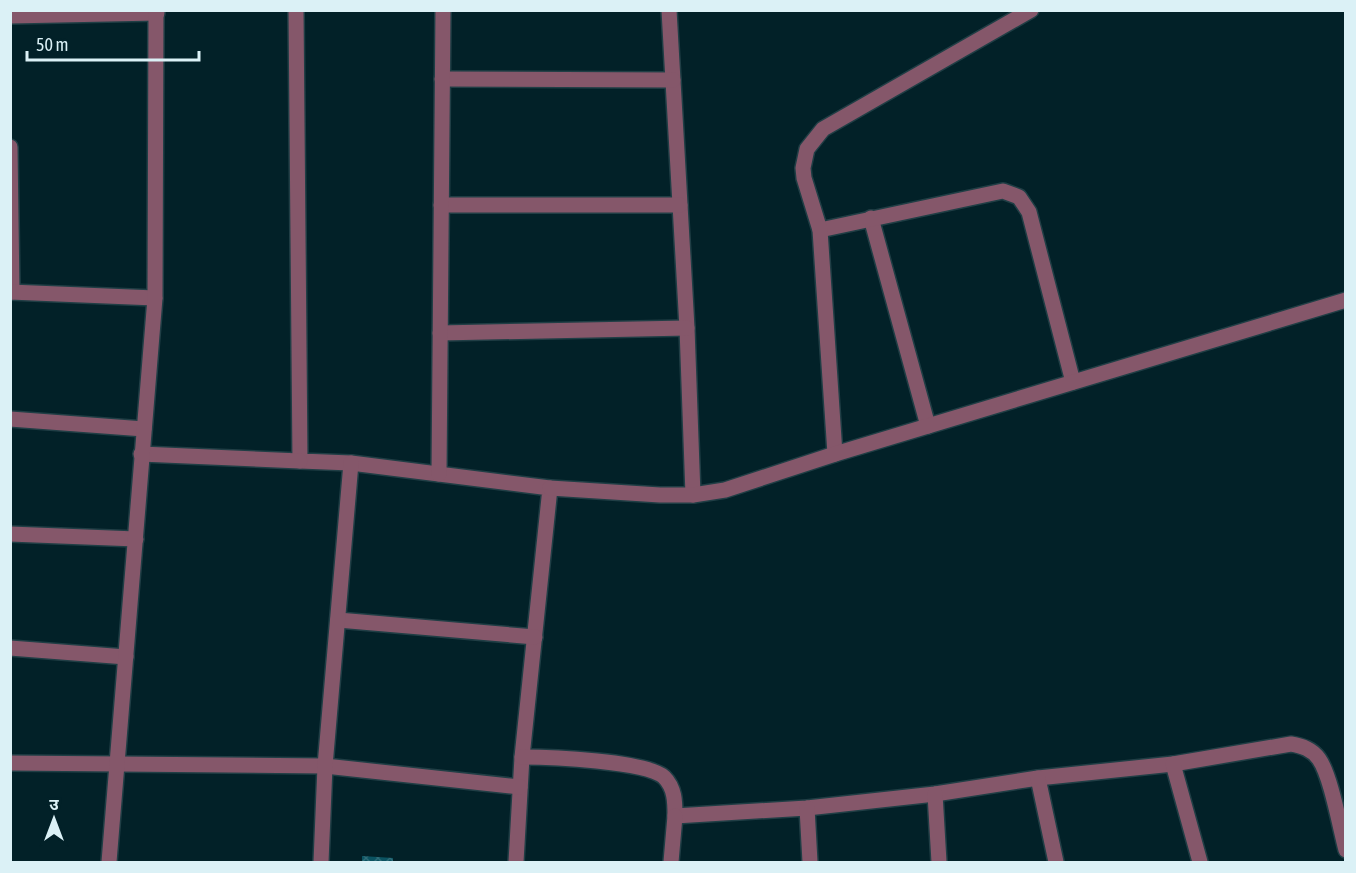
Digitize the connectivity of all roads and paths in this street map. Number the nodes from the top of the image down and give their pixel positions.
1 (296, 10) edge
2 (443, 10) edge
3 (669, 10) edge
4 (1031, 10) edge
5 (157, 12) edge
6 (10, 16) edge
7 (442, 79) junction
8 (673, 80) junction
9 (10, 147) edge
10 (441, 206) junction
11 (680, 206) junction
12 (871, 218) junction
13 (820, 230) junction
14 (11, 292) edge
15 (154, 298) junction
16 (1346, 300) edge
17 (687, 328) junction
18 (440, 333) junction
19 (1073, 382) junction
20 (10, 419) edge
21 (928, 426) junction
22 (144, 429) junction
23 (141, 454) junction
24 (835, 454) junction
25 (300, 461) junction
26 (351, 463) junction
27 (439, 474) junction
28 (550, 488) junction
29 (693, 495) junction
30 (10, 534) edge
31 (136, 539) junction
32 (338, 620) junction
33 (535, 637) junction
34 (10, 648) edge
35 (126, 657) junction
36 (522, 757) junction
37 (10, 763) edge
38 (1173, 764) junction
39 (117, 765) junction
40 (325, 766) junction
41 (1038, 778) junction
42 (520, 788) junction
43 (935, 794) junction
44 (807, 808) junction
45 (675, 816) junction
46 (1346, 850) edge
47 (109, 862) edge
48 (321, 862) edge
49 (516, 862) edge
50 (671, 862) edge
51 (810, 862) edge
52 (939, 862) edge
53 (1056, 862) edge
54 (1200, 862) edge

1 - 25 street
2 - 7 street
3 - 8 street
4 - 13 street
5 - 6 street
5 - 15 street
7 - 8 street
7 - 10 street
8 - 11 street
9 - 14 street
10 - 11 street
10 - 18 street
11 - 17 street
12 - 13 street
12 - 19 street
12 - 21 street
13 - 24 street
14 - 15 street
15 - 22 street
16 - 19 street
17 - 18 street
17 - 29 street
18 - 27 street
19 - 21 street
20 - 22 street
21 - 24 street
22 - 23 street
23 - 25 street
23 - 31 street
24 - 29 street
25 - 26 street
26 - 27 street
26 - 32 street
27 - 28 street
28 - 29 street
28 - 33 street
30 - 31 street
31 - 35 street
32 - 33 street
32 - 40 street
33 - 36 street
34 - 35 street
35 - 39 street
36 - 42 street
36 - 45 street
37 - 39 street
38 - 41 street
38 - 46 street
38 - 54 street
39 - 40 street
39 - 47 street
40 - 42 street
40 - 48 street
41 - 43 street
41 - 53 street
42 - 49 street
43 - 44 street
43 - 52 street
44 - 45 street
44 - 51 street
45 - 50 street

